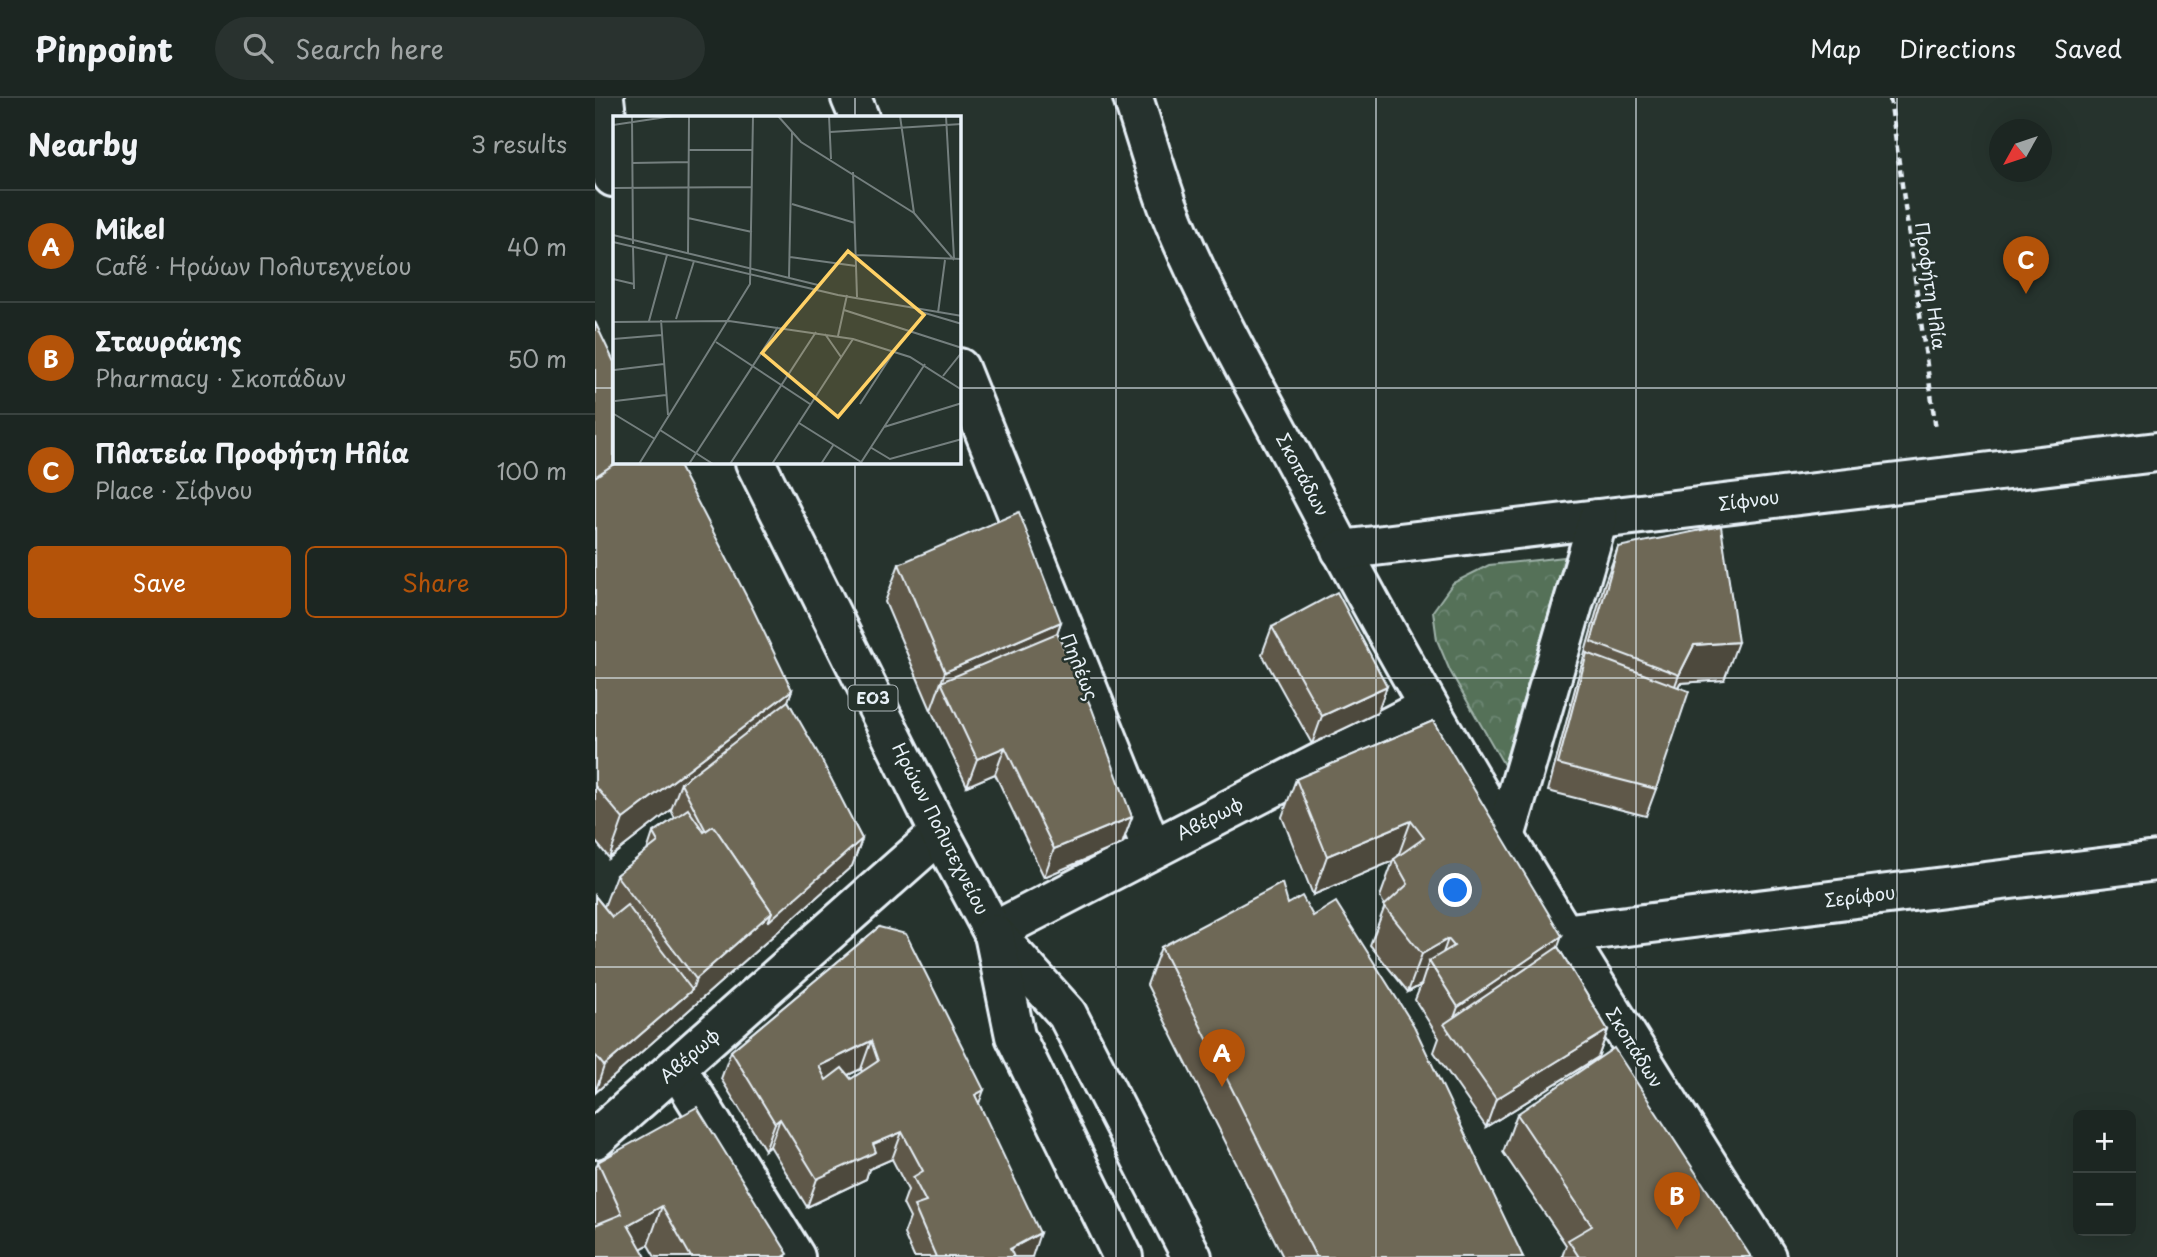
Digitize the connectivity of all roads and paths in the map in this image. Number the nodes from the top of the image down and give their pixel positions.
1 (604, 98) edge
2 (851, 98) edge
3 (1133, 98) edge
4 (1891, 98) edge
5 (859, 116) edge
6 (607, 173) edge
7 (961, 373) edge
8 (2157, 452) edge
9 (756, 464) edge
10 (1942, 478) junction
11 (1598, 519) junction
12 (1341, 550) junction
13 (1428, 707) junction
14 (940, 833) junction
15 (1505, 837) junction
16 (1152, 849) junction
17 (2157, 861) edge
18 (993, 932) junction
19 (1562, 934) junction
20 (677, 1068) junction
21 (595, 1139) edge
22 (795, 1257) edge
23 (1123, 1257) edge
24 (1192, 1257) edge
25 (1766, 1257) edge

1 - 6 street
2 - 5 street
3 - 12 street, Σκοπάδων
4 - 10 path, Προφήτη Ηλία
7 - 16 street, Πηλέως
8 - 10 street, Σίφνου
9 - 14 street, Ηρώων Πολυτεχνείου / ΕΟ3
10 - 11 street, Σίφνου
11 - 12 street, Σίφνου
11 - 15 street
12 - 13 street, Σκοπάδων
13 - 15 street, Σκοπάδων
13 - 16 street, Αβέρωφ
14 - 18 street, Ηρώων Πολυτεχνείου / ΕΟ3
14 - 20 street, Αβέρωφ
15 - 19 street, Σκοπάδων
16 - 18 street, Αβέρωφ
17 - 19 street, Σερίφου
18 - 23 street, Ηρώων Πολυτεχνείου / ΕΟ3
18 - 24 street, Ηρώων Πολυτεχνείου / ΕΟ3
19 - 25 street, Σκοπάδων
20 - 21 street, Αβέρωφ
20 - 22 street

